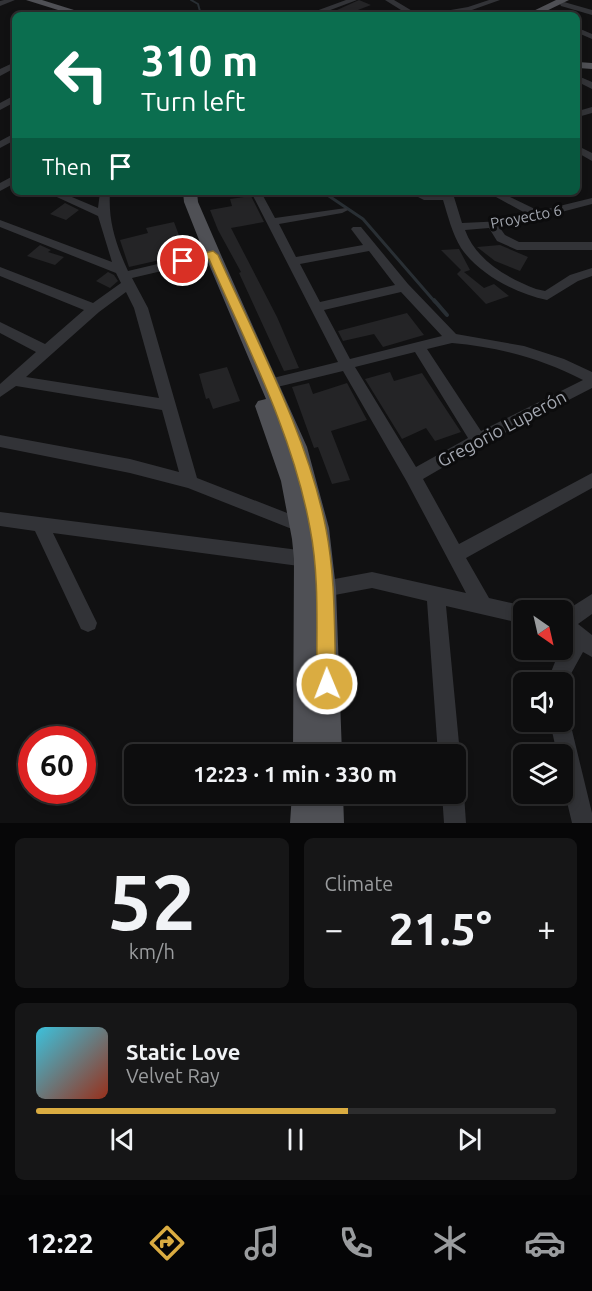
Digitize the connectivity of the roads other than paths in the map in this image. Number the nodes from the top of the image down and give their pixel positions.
1 (10, 0) edge
2 (31, 0) edge
3 (353, 0) edge
4 (390, 0) edge
5 (496, 0) edge
6 (567, 1) edge
7 (0, 4) edge
8 (74, 12) edge
9 (318, 12) edge
10 (410, 12) edge
11 (448, 12) edge
12 (538, 12) edge
13 (546, 12) edge
14 (592, 13) edge
15 (12, 95) edge
16 (0, 106) edge
17 (58, 195) edge
18 (105, 195) edge
19 (180, 195) edge
20 (190, 195) edge
21 (258, 195) edge
22 (443, 195) edge
23 (452, 195) edge
24 (498, 195) edge
25 (424, 197) dead end
26 (592, 201) edge
27 (342, 210) dead end
28 (103, 214) junction
29 (539, 216) junction
30 (272, 222) junction
31 (0, 223) edge
32 (492, 225) junction
33 (458, 227) junction
34 (357, 229) dead end
35 (592, 246) edge
36 (370, 247) junction
37 (208, 256) junction
38 (293, 261) junction
39 (0, 271) edge
40 (592, 272) edge
41 (124, 277) junction
42 (404, 287) junction
43 (316, 307) junction
44 (94, 309) junction
45 (0, 327) edge
46 (452, 338) junction
47 (418, 346) junction
48 (46, 351) junction
49 (347, 366) junction
50 (13, 380) junction
51 (592, 380) edge
52 (269, 384) junction
53 (0, 392) edge
54 (166, 405) junction
55 (478, 440) junction
56 (0, 441) edge
57 (413, 477) junction
58 (592, 480) edge
59 (190, 482) junction
60 (0, 519) edge
61 (41, 525) junction
62 (311, 528) junction
63 (456, 555) junction
64 (314, 560) junction
65 (324, 589) junction
66 (436, 595) junction
67 (592, 603) edge
68 (483, 606) junction
69 (513, 613) edge
70 (573, 617) edge
71 (88, 622) dead end
72 (573, 632) edge
73 (586, 643) edge
74 (561, 672) edge
75 (562, 732) edge
76 (308, 744) edge
77 (328, 744) edge
78 (448, 744) edge
79 (306, 804) edge
80 (329, 804) edge
81 (454, 804) edge
82 (305, 823) edge
83 (330, 823) edge
84 (455, 823) edge
85 (583, 823) edge

1 - 7 street
2 - 8 main road
3 - 9 street
4 - 10 street
5 - 11 street
6 - 12 main road
6 - 13 main road
6 - 14 street
15 - 16 street
17 - 28 street
18 - 28 street
19 - 37 main road
20 - 37 main road
21 - 30 street
22 - 25 street
23 - 33 street
24 - 29 street
26 - 29 street, Proyecto 6
27 - 30 street
28 - 41 street
29 - 32 street, Proyecto 6
30 - 38 street
31 - 41 street
32 - 33 street, Proyecto 6
32 - 35 street
33 - 40 street
34 - 36 street
36 - 38 street
36 - 42 street
37 - 41 street
37 - 52 main road
37 - 62 main road
38 - 43 street
39 - 44 street
41 - 44 street
41 - 54 street
42 - 43 street
42 - 46 street
43 - 49 street
44 - 48 street
45 - 48 street
46 - 47 street
46 - 51 street
47 - 49 street
47 - 55 street
48 - 50 street
49 - 52 street
49 - 57 street
50 - 53 street
50 - 54 street
51 - 55 street, Gregorio Luperón
52 - 62 main road
54 - 59 street
55 - 57 street, Gregorio Luperón
56 - 59 street
57 - 63 street
58 - 63 street
59 - 62 street
60 - 61 street
61 - 64 street
61 - 71 street
62 - 64 main road
63 - 68 street
64 - 65 main road
64 - 76 main road
65 - 66 street
65 - 77 main road
66 - 68 street
66 - 78 street
67 - 70 street
68 - 69 street
72 - 73 street
73 - 74 street
75 - 85 street
79 - 82 main road
80 - 83 main road
81 - 84 street

